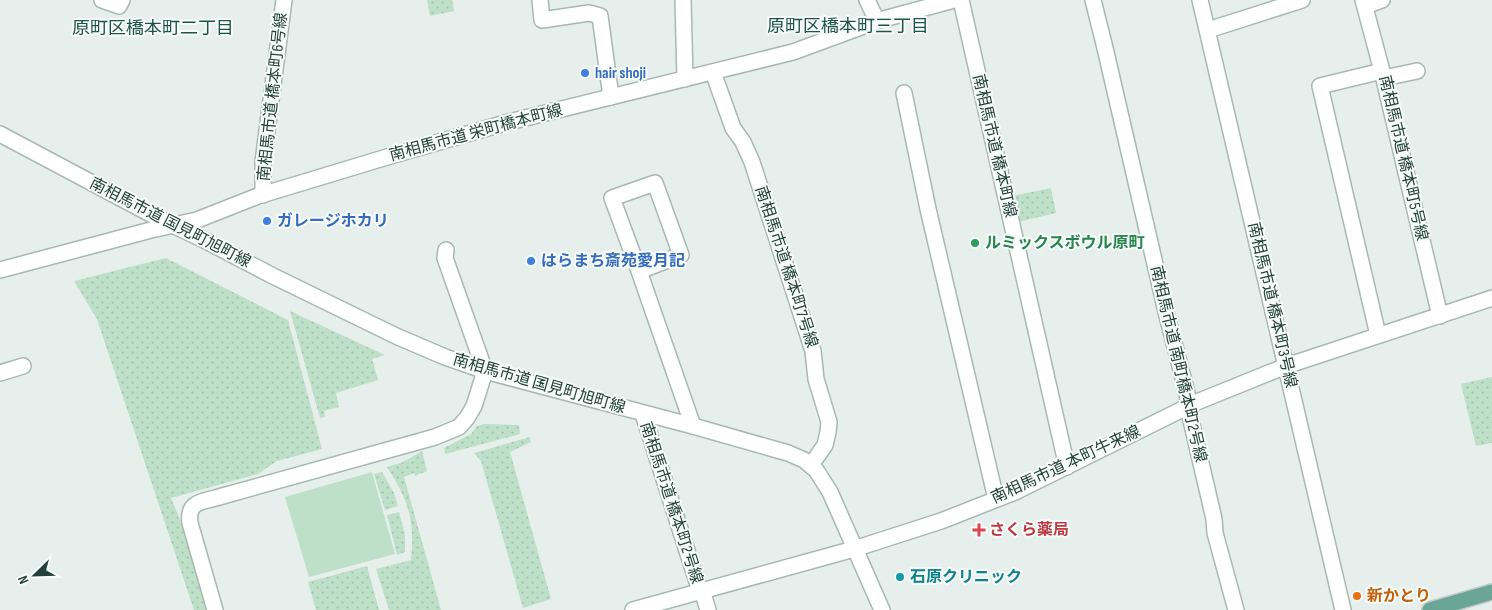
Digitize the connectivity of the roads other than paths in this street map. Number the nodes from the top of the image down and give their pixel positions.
1 (102, 0) edge
2 (122, 0) edge
3 (284, 0) edge
4 (540, 0) edge
5 (683, 0) edge
6 (867, 0) edge
7 (954, 0) edge
8 (961, 0) edge
9 (1093, 0) edge
10 (1200, 0) edge
11 (1302, 0) edge
12 (1382, 0) edge
13 (1364, 3) edge
14 (877, 21) junction
15 (1208, 30) junction
16 (1417, 71) dead end
17 (712, 72) junction
18 (1383, 74) junction
19 (685, 79) junction
20 (904, 93) dead end
21 (611, 97) junction
22 (0, 134) edge
23 (263, 195) junction
24 (173, 226) junction
25 (446, 250) dead end
26 (0, 270) edge
27 (639, 271) junction
28 (1492, 298) edge
29 (1440, 316) junction
30 (1378, 335) junction
31 (23, 366) dead end
32 (1286, 366) junction
33 (484, 371) junction
34 (0, 373) edge
35 (1189, 405) junction
36 (643, 414) junction
37 (693, 426) junction
38 (811, 465) junction
39 (1068, 467) junction
40 (996, 499) junction
41 (854, 549) junction
42 (701, 591) junction
43 (1492, 592) edge
44 (670, 605) edge
45 (215, 610) edge
46 (633, 610) edge
47 (708, 610) edge
48 (882, 610) edge
49 (1236, 610) edge
50 (1344, 610) edge
51 (1430, 610) edge

1 - 2 street
3 - 23 street, 南相馬市道 橋本町6号線
4 - 21 street
5 - 19 street
6 - 14 street
7 - 14 street, 南相馬市道 栄町橋本町線
8 - 39 street, 南相馬市道 橋本町線
9 - 35 street, 南相馬市道 南町橋本町2号線
10 - 15 street, 南相馬市道 橋本町3号線
11 - 15 street
12 - 13 street
13 - 18 street, 南相馬市道 橋本町5号線
14 - 17 street, 南相馬市道 栄町橋本町線
15 - 32 street, 南相馬市道 橋本町3号線
16 - 18 street
17 - 19 street, 南相馬市道 栄町橋本町線
17 - 38 street, 南相馬市道 橋本町7号線
18 - 29 street, 南相馬市道 橋本町5号線
18 - 30 street
19 - 21 street, 南相馬市道 栄町橋本町線
20 - 40 street
21 - 23 street, 南相馬市道 栄町橋本町線
22 - 24 street, 南相馬市道 国見町旭町線
23 - 24 street, 南相馬市道 栄町橋本町線
24 - 26 street, 南相馬市道 栄町橋本町線
24 - 33 street, 南相馬市道 国見町旭町線
25 - 33 street
27 - 27 street
27 - 37 street
28 - 29 street, 南相馬市道 本町牛来線
29 - 30 street, 南相馬市道 本町牛来線
30 - 32 street, 南相馬市道 本町牛来線
31 - 34 street
32 - 35 street, 南相馬市道 本町牛来線
32 - 50 street, 南相馬市道 橋本町3号線
33 - 36 street, 南相馬市道 国見町旭町線
33 - 45 street
35 - 39 street, 南相馬市道 本町牛来線
35 - 49 street, 南相馬市道 南町橋本町2号線
36 - 37 street, 南相馬市道 国見町旭町線
36 - 42 street, 南相馬市道 橋本町2号線
37 - 38 street, 南相馬市道 国見町旭町線
38 - 41 street, 南相馬市道 国見町旭町線
39 - 40 street, 南相馬市道 本町牛来線
40 - 41 street, 南相馬市道 本町牛来線
41 - 42 street, 南相馬市道 本町牛来線
41 - 48 street, 南相馬市道 国見町旭町線
42 - 44 street, 南相馬市道 本町牛来線
42 - 47 street, 南相馬市道 橋本町2号線
43 - 51 main road
44 - 46 street, 南相馬市道 本町牛来線

